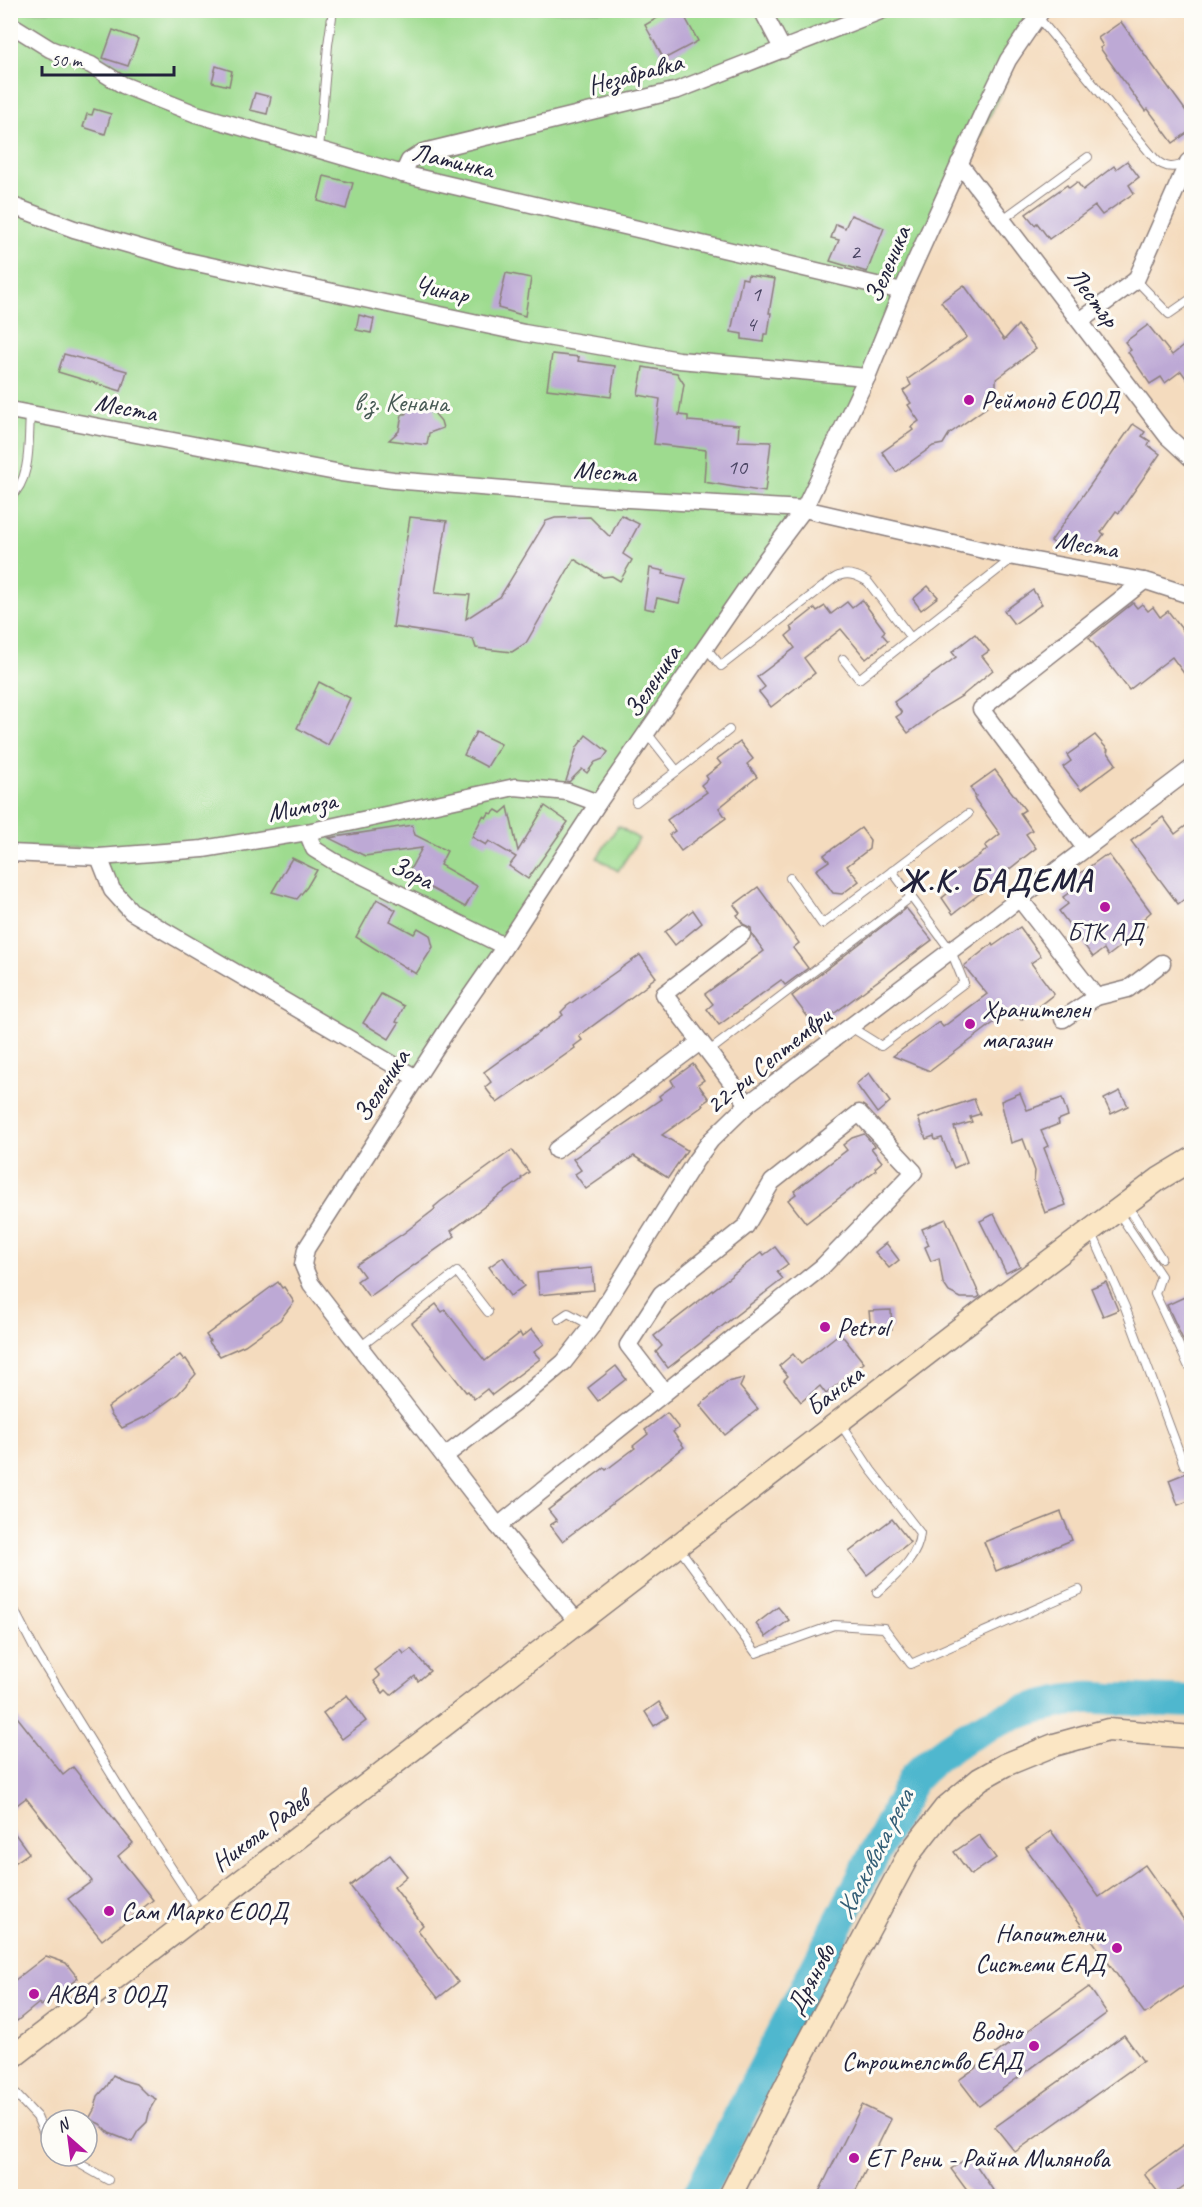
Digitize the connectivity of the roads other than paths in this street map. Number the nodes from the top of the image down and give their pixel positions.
1 (333, 10) edge
2 (762, 10) edge
3 (883, 10) edge
4 (1037, 12) edge
5 (10, 24) edge
6 (783, 50) junction
7 (319, 149) junction
8 (1088, 158) dead end
9 (1190, 160) edge
10 (959, 163) junction
11 (403, 174) junction
12 (13, 206) edge
13 (1003, 219) junction
14 (1136, 280) junction
15 (902, 291) junction
16 (1191, 298) edge
17 (1080, 321) junction
18 (867, 378) junction
19 (10, 410) edge
20 (30, 415) junction
21 (1191, 459) edge
22 (10, 498) edge
23 (804, 509) junction
24 (1014, 557) junction
25 (1144, 581) junction
26 (1191, 596) edge
27 (911, 638) junction
28 (706, 648) junction
29 (843, 659) dead end
30 (729, 730) dead end
31 (647, 733) junction
32 (1191, 768) edge
33 (677, 771) junction
34 (636, 802) dead end
35 (598, 803) junction
36 (968, 814) dead end
37 (307, 832) junction
38 (1085, 848) junction
39 (10, 853) edge
40 (99, 857) junction
41 (892, 872) junction
42 (790, 878) dead end
43 (911, 897) junction
44 (1019, 898) junction
45 (742, 934) dead end
46 (504, 946) junction
47 (951, 951) junction
48 (1162, 963) dead end
49 (1096, 997) junction
50 (1063, 1019) dead end
51 (849, 1026) junction
52 (704, 1047) junction
53 (416, 1078) junction
54 (748, 1104) junction
55 (556, 1150) dead end
56 (1191, 1159) edge
57 (1122, 1208) junction
58 (1091, 1231) junction
59 (1161, 1258) dead end
60 (488, 1312) dead end
61 (559, 1319) dead end
62 (592, 1326) junction
63 (360, 1347) junction
64 (1188, 1365) dead end
65 (664, 1393) junction
66 (839, 1422) junction
67 (445, 1456) junction
68 (1191, 1462) edge
69 (498, 1526) junction
70 (678, 1546) junction
71 (1079, 1590) dead end
72 (877, 1593) dead end
73 (10, 1602) edge
74 (579, 1624) junction
75 (516, 1672) joint
76 (1191, 1737) edge
77 (200, 1913) junction
78 (10, 2059) edge
79 (10, 2088) edge
80 (39, 2122) edge
81 (87, 2168) edge
82 (108, 2180) dead end
83 (730, 2196) edge

1 - 7 lane
2 - 6 street
3 - 6 street, Незабравка
4 - 9 lane
4 - 10 street, Зеленика
5 - 7 street, Латинка
6 - 11 street, Незабравка
7 - 11 street, Латинка
8 - 13 lane
9 - 14 street
10 - 13 street, Лестър
10 - 15 street, Зеленика
11 - 15 street, Латинка
12 - 18 street, Чинар
13 - 17 street, Лестър
14 - 16 lane
14 - 17 street
15 - 18 street, Зеленика
17 - 21 street, Лестър
18 - 23 street, Зеленика
19 - 20 street, Места
20 - 22 lane
20 - 23 street, Места
23 - 24 street, Места
23 - 28 street, Зеленика
24 - 25 street, Места
24 - 27 lane
25 - 26 street, Места
25 - 38 street
27 - 28 lane
27 - 29 lane
28 - 31 street, Зеленика
30 - 33 lane
31 - 33 lane
31 - 35 street, Зеленика
32 - 38 street, 22-ри Септември
33 - 34 lane
35 - 37 street, Мимоза
35 - 46 street, Зеленика
36 - 41 lane
37 - 40 street, Мимоза
37 - 46 street, Зора
38 - 44 street, 22-ри Септември
39 - 40 street, Мимоза
40 - 53 street
41 - 42 lane
41 - 43 lane
43 - 47 lane
43 - 52 lane
44 - 47 street, 22-ри Септември
44 - 49 street
45 - 52 street
46 - 53 street, Зеленика
47 - 51 street, 22-ри Септември
47 - 51 lane
48 - 49 street
49 - 50 street
51 - 54 street, 22-ри Септември
52 - 54 street
52 - 55 street
53 - 63 street, Зеленика
54 - 62 street, 22-ри Септември
56 - 57 street, Банска
57 - 58 street, Банска
57 - 59 lane
57 - 64 lane
58 - 66 street, Банска
58 - 68 lane
60 - 63 lane
61 - 62 lane
62 - 67 street, 22-ри Септември
63 - 67 street, Зеленика
65 - 65 street
65 - 69 street
66 - 70 street, Банска
66 - 72 lane
67 - 69 street, Зеленика
69 - 74 street, Зеленика
70 - 71 lane
70 - 74 street, Банска
73 - 77 lane
74 - 75 street, Банска
75 - 77 street, Никола Радев
76 - 83 street, Дряново
77 - 78 street, Никола Радев
79 - 80 lane
81 - 82 lane

